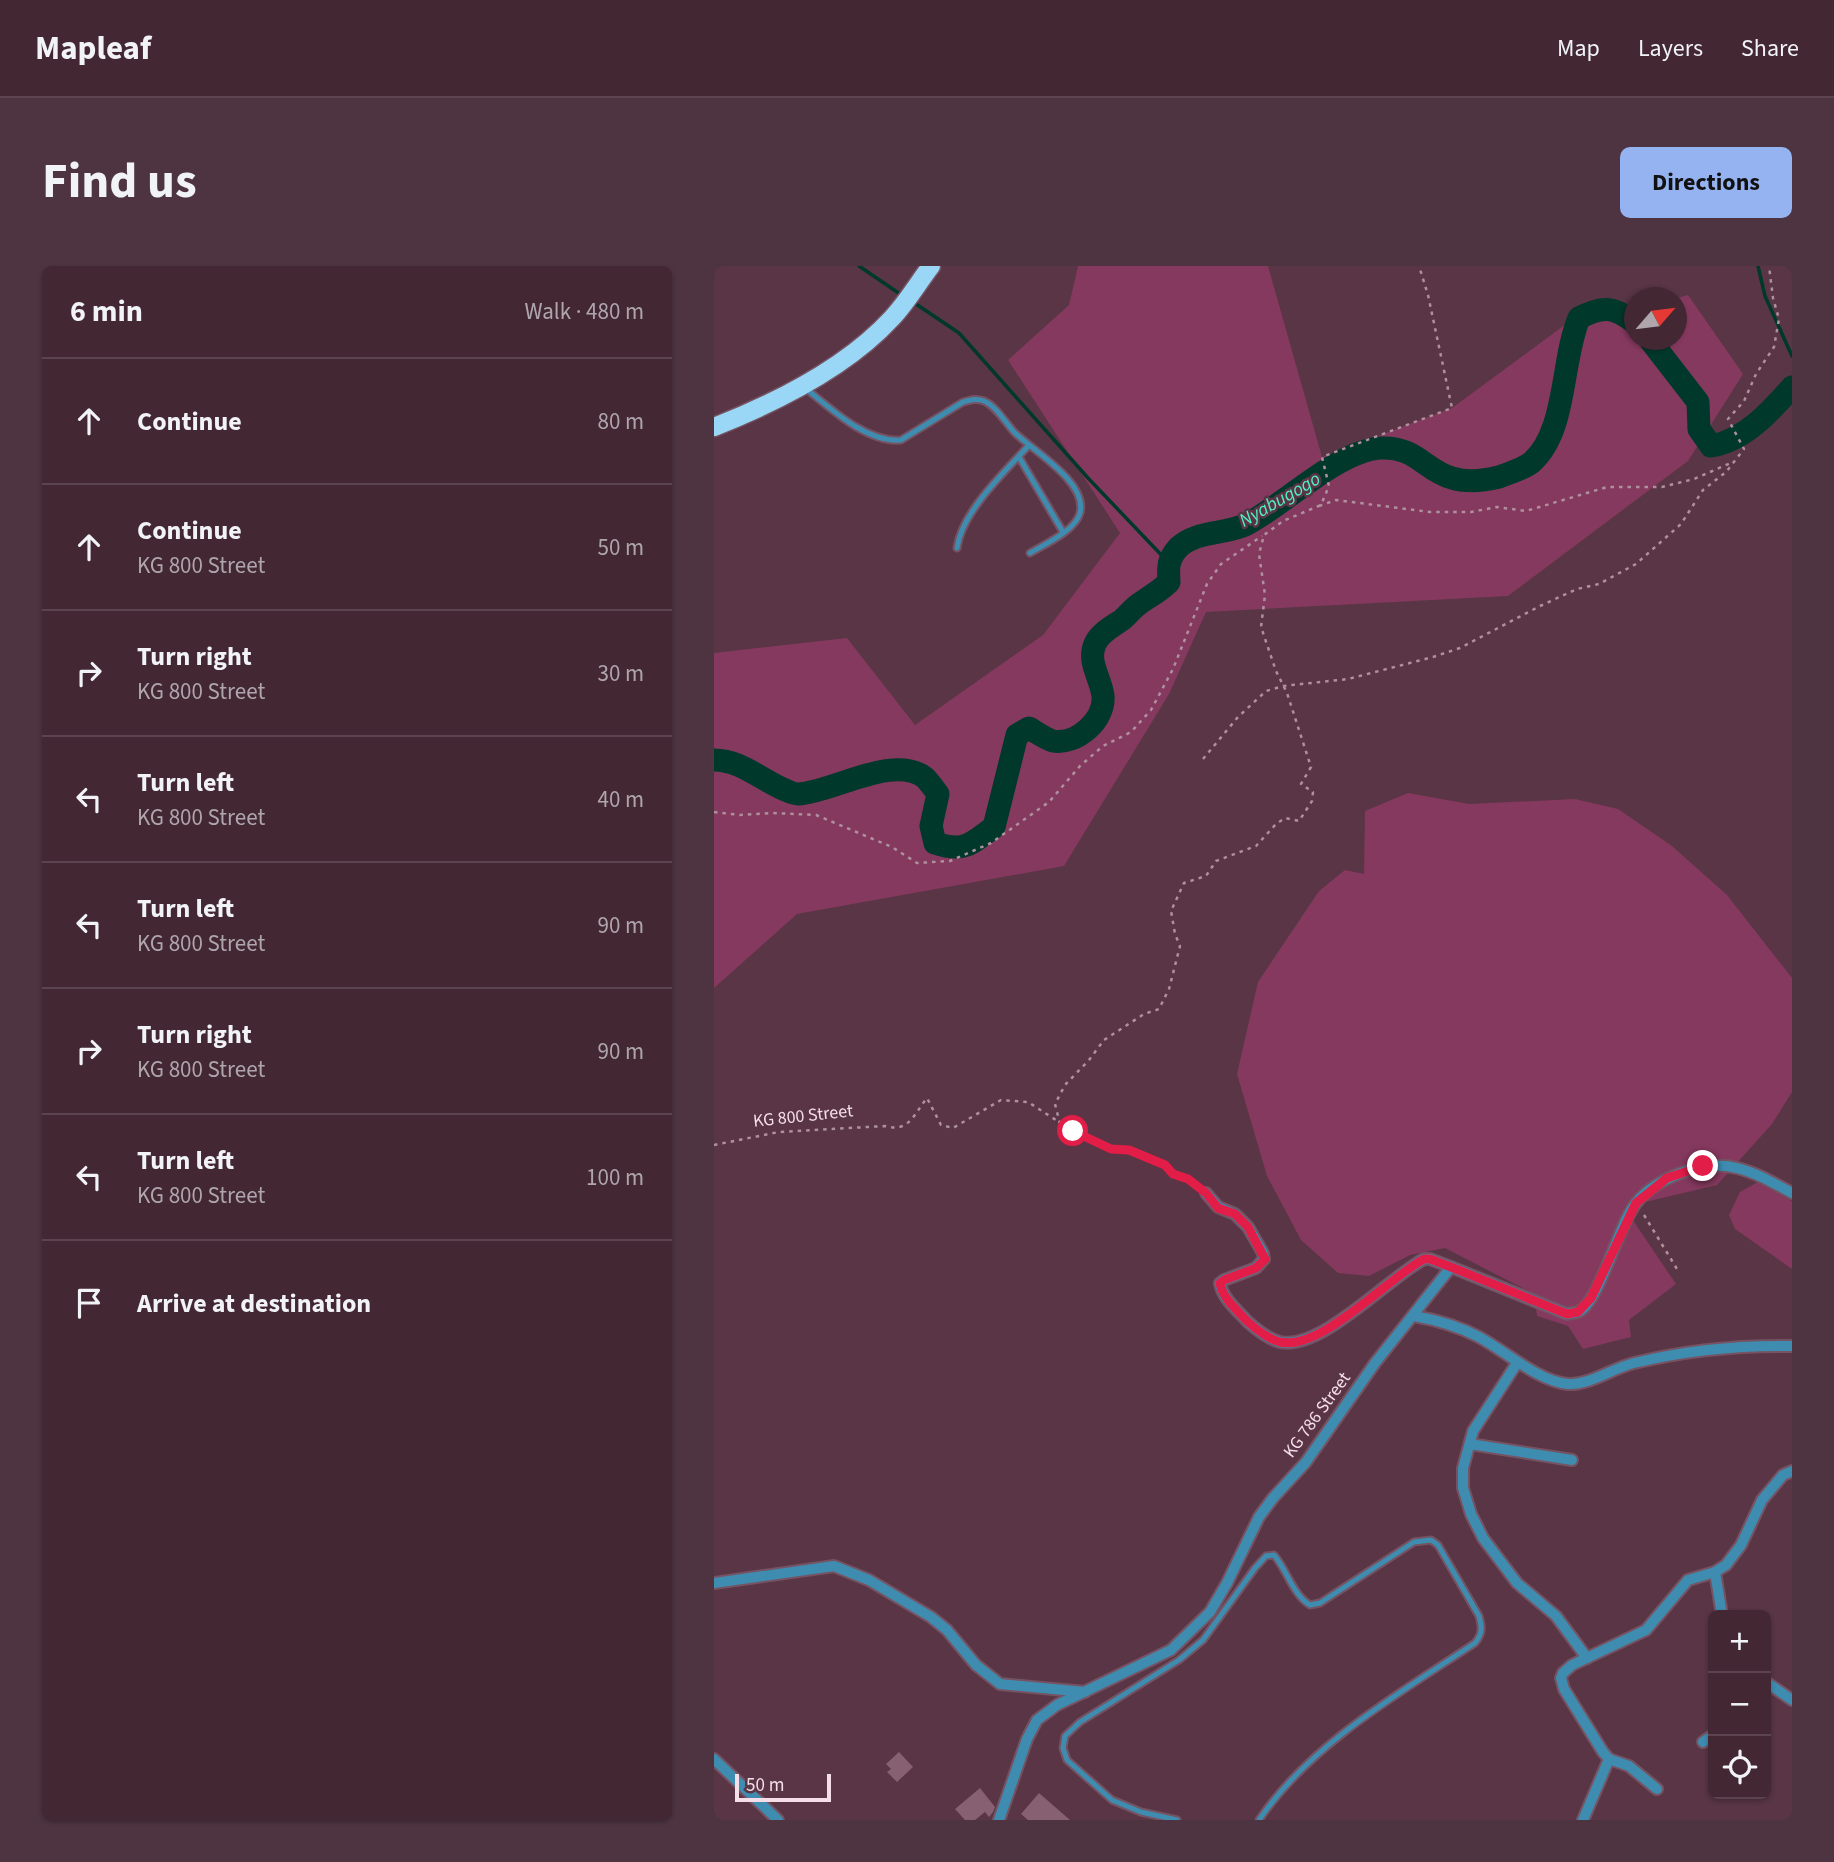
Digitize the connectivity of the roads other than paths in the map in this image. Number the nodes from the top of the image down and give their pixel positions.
1 (931, 266) edge
2 (802, 386) junction
3 (714, 427) edge
4 (1030, 445) junction
5 (1019, 457) junction
6 (1063, 532) junction
7 (957, 548) dead end
8 (1030, 553) dead end
9 (1206, 1193) road end
10 (1792, 1194) edge
11 (1451, 1267) junction
12 (1414, 1315) junction
13 (1792, 1346) edge
14 (1517, 1363) junction
15 (1471, 1444) junction
16 (1572, 1460) dead end
17 (1792, 1471) edge
18 (1715, 1572) junction
19 (714, 1583) edge
20 (1721, 1610) edge
21 (1587, 1658) junction
22 (1771, 1686) edge
23 (1088, 1692) junction
24 (1791, 1698) edge
25 (1712, 1736) edge
26 (1703, 1742) dead end
27 (714, 1759) edge
28 (1609, 1759) junction
29 (1657, 1789) dead end
30 (779, 1820) edge
31 (999, 1820) edge
32 (1177, 1820) edge
33 (1259, 1820) edge
34 (1583, 1820) edge

1 - 2 highway
2 - 3 highway
2 - 4 lane
4 - 5 lane
4 - 6 lane
5 - 6 lane
5 - 7 lane
6 - 8 lane
9 - 11 street
10 - 11 street
11 - 12 street
12 - 14 street
12 - 23 street, KG 786 Street
13 - 14 street
14 - 15 street
15 - 16 street
15 - 21 street
17 - 18 street
18 - 20 street
18 - 21 street
19 - 23 street
21 - 28 street
22 - 24 street
23 - 31 street, KG 786 Street
25 - 26 street
27 - 30 street
28 - 29 street
28 - 34 street
32 - 33 lane

